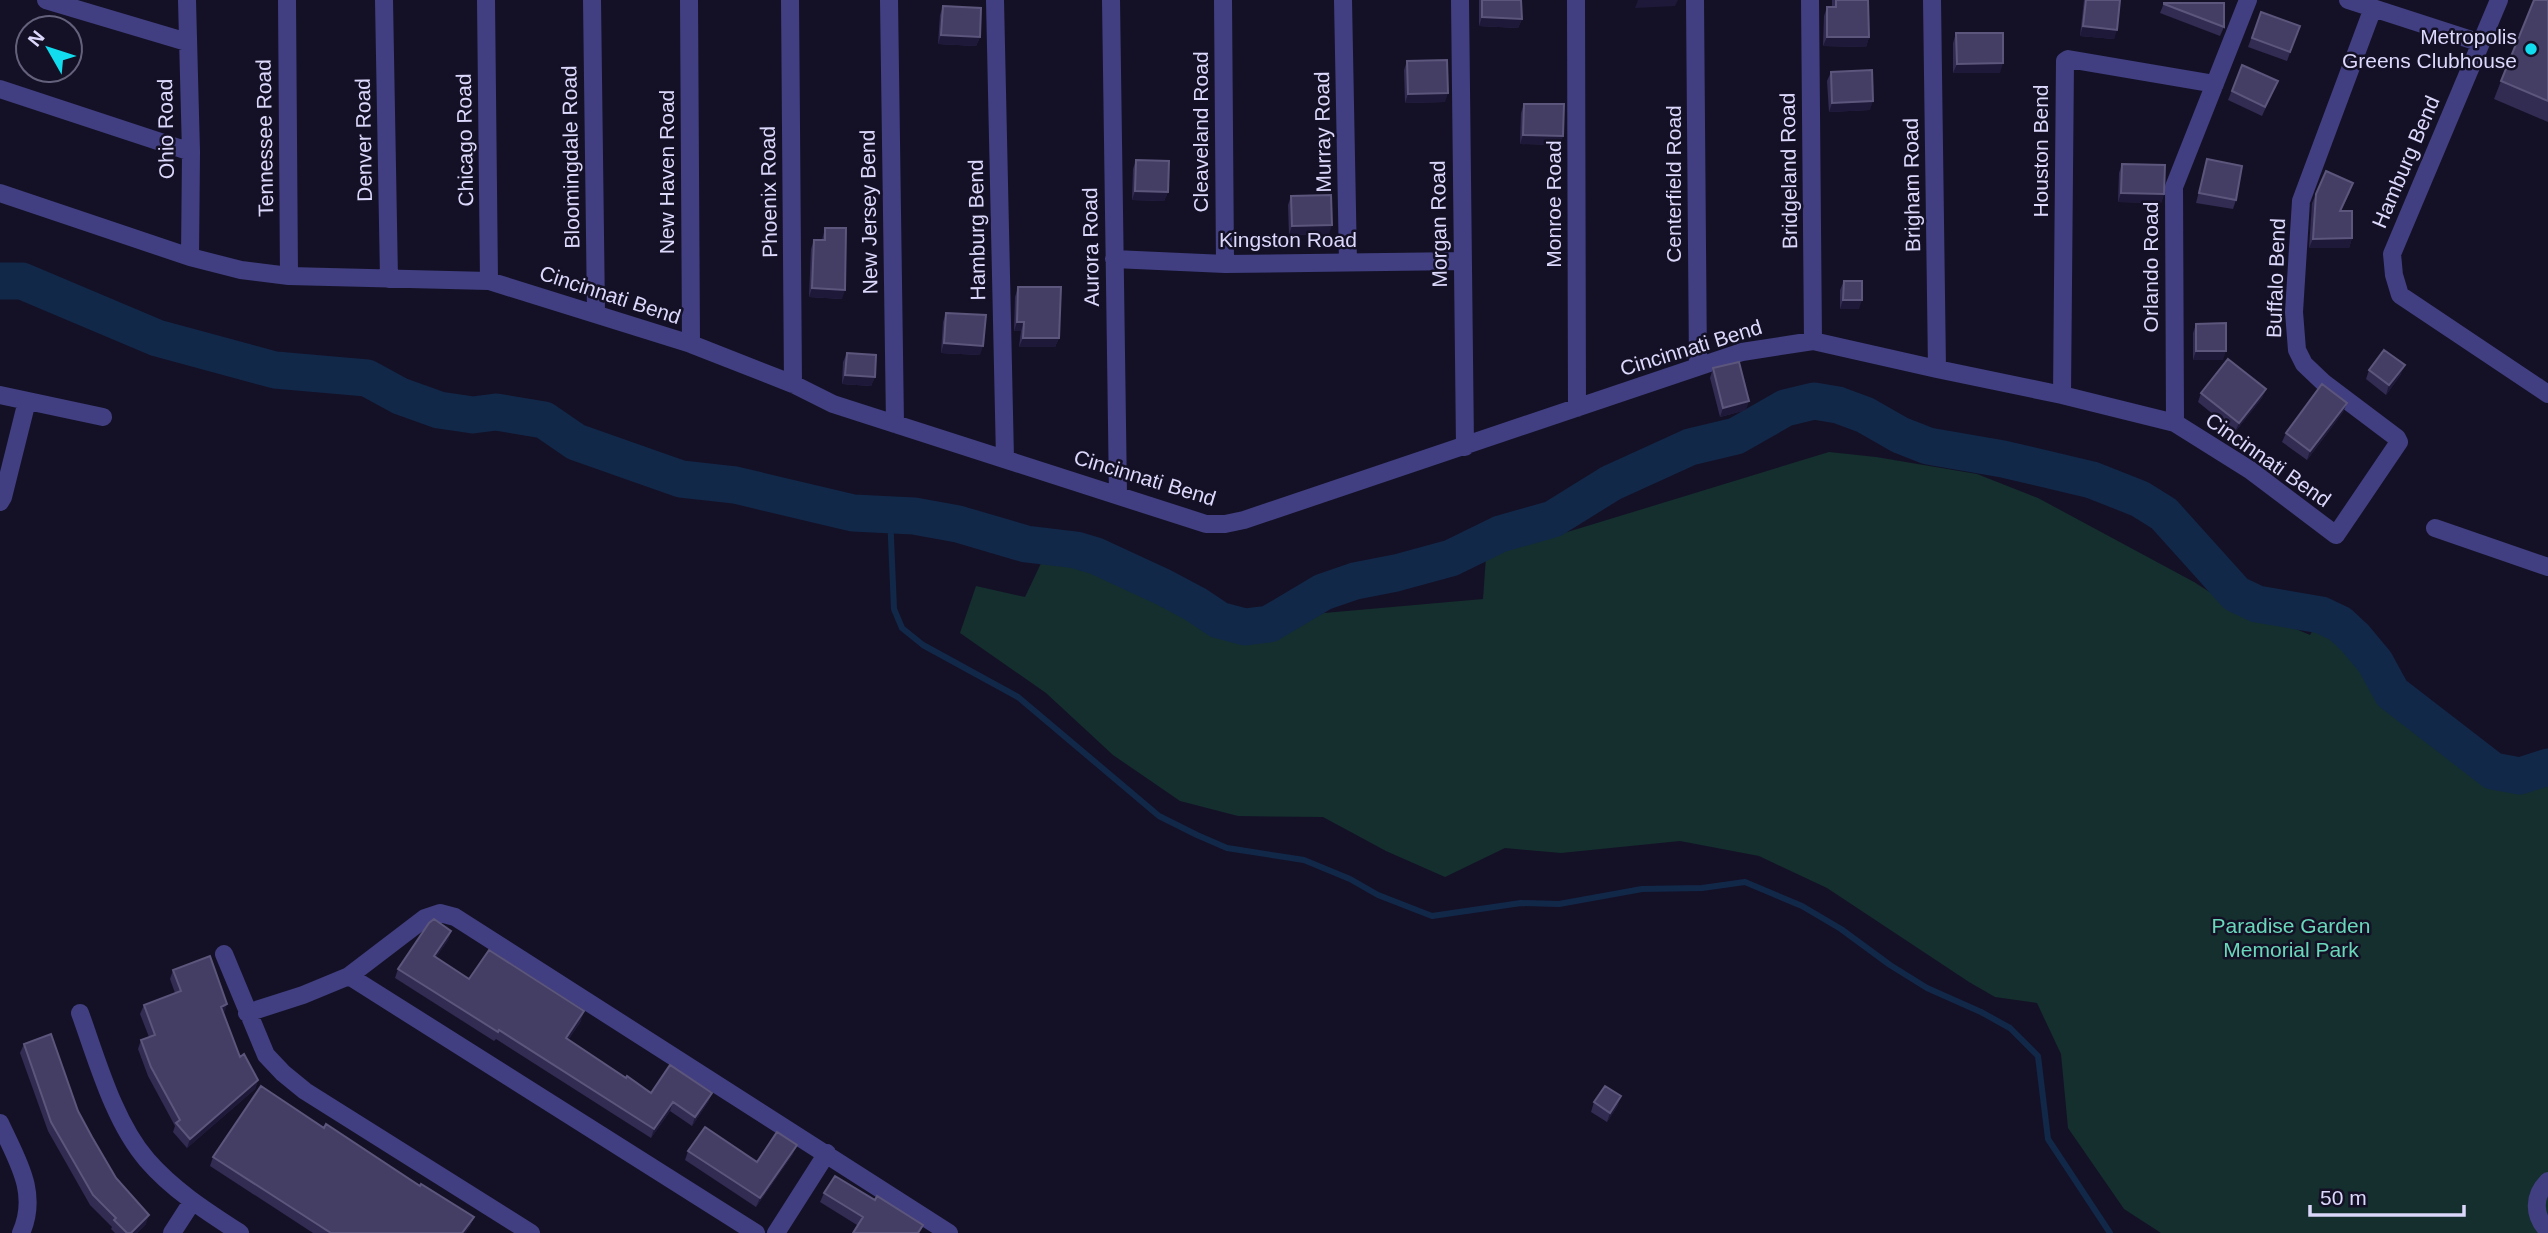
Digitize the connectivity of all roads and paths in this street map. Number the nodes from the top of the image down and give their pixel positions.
1 (46, 0) edge
2 (187, 0) edge
3 (287, 0) edge
4 (384, 0) edge
5 (486, 0) edge
6 (592, 0) edge
7 (689, 0) edge
8 (790, 0) edge
9 (889, 0) edge
10 (995, 0) edge
11 (1111, 0) edge
12 (1223, 0) edge
13 (1343, 0) edge
14 (1460, 0) edge
15 (1576, 0) edge
16 (1695, 0) edge
17 (1810, 0) edge
18 (1933, 0) edge
19 (2248, 0) edge
20 (2348, 0) edge
21 (2499, 0) edge
22 (88, 7) edge
23 (2374, 8) junction
24 (187, 42) junction
25 (2480, 43) junction
26 (2215, 84) junction
27 (0, 89) edge
28 (191, 152) junction
29 (0, 193) edge
30 (190, 257) junction
31 (1114, 259) junction
32 (1462, 261) junction
33 (1348, 262) junction
34 (1225, 264) junction
35 (289, 276) junction
36 (389, 279) junction
37 (489, 281) junction
38 (596, 313) junction
39 (1813, 341) junction
40 (691, 344) junction
41 (1698, 367) junction
42 (1937, 369) junction
43 (793, 384) junction
44 (2062, 394) junction
45 (2548, 394) edge
46 (0, 395) edge
47 (27, 401) junction
48 (1577, 408) junction
49 (103, 417) dead end
50 (2175, 423) junction
51 (895, 424) junction
52 (1465, 447) junction
53 (1004, 459) junction
54 (1118, 494) junction
55 (0, 502) edge
56 (2435, 528) dead end
57 (2333, 534) joint
58 (2548, 567) edge
59 (224, 954) dead end
60 (349, 976) junction
61 (80, 1013) dead end
62 (247, 1013) junction
63 (0, 1124) edge
64 (827, 1153) junction
65 (2548, 1181) edge
66 (192, 1202) junction
67 (2547, 1231) edge
68 (21, 1233) edge
69 (172, 1233) edge
70 (240, 1233) edge
71 (531, 1233) edge
72 (755, 1233) edge
73 (776, 1233) edge
74 (949, 1233) edge

1 - 22 street
2 - 24 street, Ohio Road
3 - 35 street, Tennessee Road
4 - 36 street, Denver Road
5 - 37 street, Chicago Road
6 - 38 street, Bloomingdale Road
7 - 40 street, New Haven Road
8 - 43 street, Phoenix Road
9 - 51 street, New Jersey Bend
10 - 53 street, Hamburg Bend
11 - 31 street, Aurora Road
12 - 34 street, Cleaveland Road
13 - 33 street, Murray Road
14 - 32 street, Morgan Road
15 - 48 street, Monroe Road
16 - 41 street, Centerfield Road
17 - 39 street, Bridgeland Road
18 - 42 street, Brigham Road
19 - 26 street, Orlando Road
20 - 23 street
21 - 25 street, Hamburg Bend
22 - 24 street
23 - 25 street
23 - 57 street, Buffalo Bend
24 - 28 street, Ohio Road
25 - 45 street, Hamburg Bend
26 - 44 street, Houston Bend
26 - 50 street, Orlando Road
27 - 28 street
28 - 30 street, Ohio Road
29 - 30 street, Cincinnati Bend
30 - 35 street, Cincinnati Bend
31 - 34 street, Kingston Road
31 - 54 street, Aurora Road
32 - 33 street, Kingston Road
32 - 52 street, Morgan Road
33 - 34 street, Kingston Road
35 - 36 street, Cincinnati Bend
36 - 37 street, Cincinnati Bend
37 - 38 street, Cincinnati Bend
38 - 40 street, Cincinnati Bend
39 - 41 street, Cincinnati Bend
39 - 42 street, Cincinnati Bend
40 - 43 street, Cincinnati Bend
41 - 48 street, Cincinnati Bend
42 - 44 street, Cincinnati Bend
43 - 51 street, Cincinnati Bend
44 - 50 street, Cincinnati Bend
46 - 47 street
47 - 49 street
47 - 55 street
48 - 52 street, Cincinnati Bend
50 - 57 street, Cincinnati Bend
51 - 53 street, Cincinnati Bend
52 - 54 street, Cincinnati Bend
53 - 54 street, Cincinnati Bend
56 - 58 street
59 - 62 street
60 - 62 street
60 - 64 street
60 - 72 street
61 - 66 street
62 - 71 street
63 - 68 street
64 - 73 street
64 - 74 street
65 - 67 street
66 - 69 street
66 - 70 street

